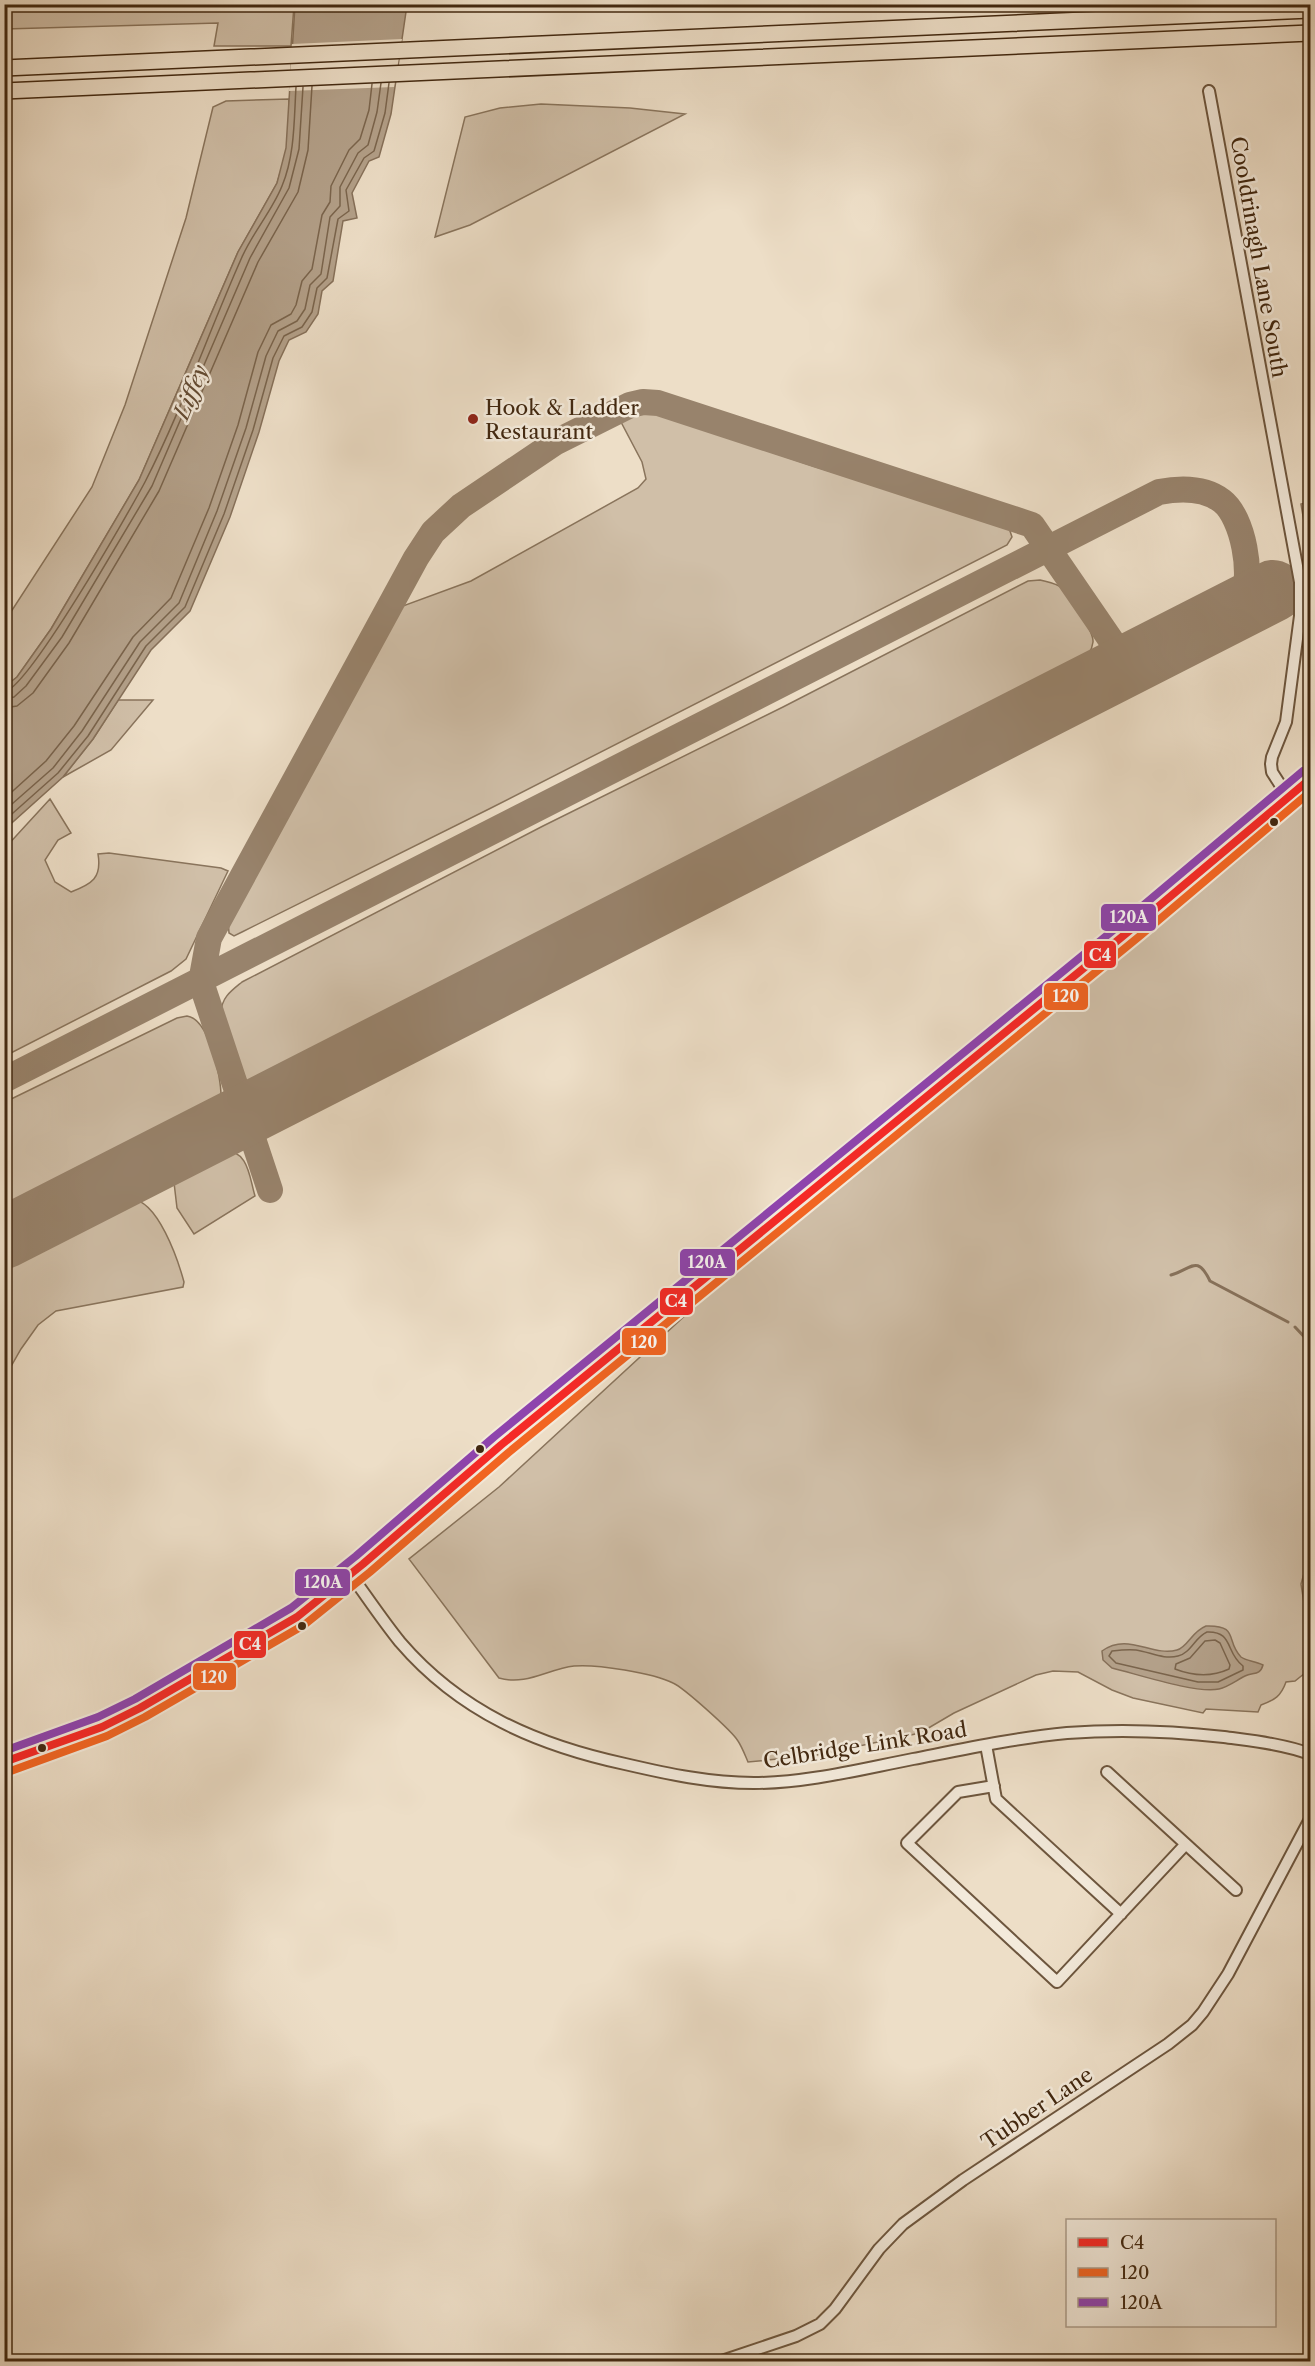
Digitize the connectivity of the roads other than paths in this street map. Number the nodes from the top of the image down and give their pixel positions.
1 (1311, 10) edge
2 (1311, 33) edge
3 (4, 68) edge
4 (4, 91) edge
5 (1209, 91) dead end
6 (1311, 779) edge
7 (1288, 797) junction
8 (351, 1575) junction
9 (986, 1745) junction
10 (1311, 1754) edge
11 (4, 1762) edge
12 (1107, 1772) dead end
13 (994, 1786) junction
14 (1311, 1820) edge
15 (1185, 1845) junction
16 (1236, 1890) dead end
17 (1121, 1914) junction
18 (719, 2361) edge

1 - 3 highway
2 - 4 highway
5 - 7 street, Cooldrinagh Lane South
6 - 7 main road
7 - 8 main road
8 - 9 street, Celbridge Link Road
8 - 11 main road
9 - 10 street, Celbridge Link Road
9 - 13 street
12 - 15 street
13 - 17 street
13 - 17 street
14 - 18 street, Tubber Lane
15 - 16 street
15 - 17 street

